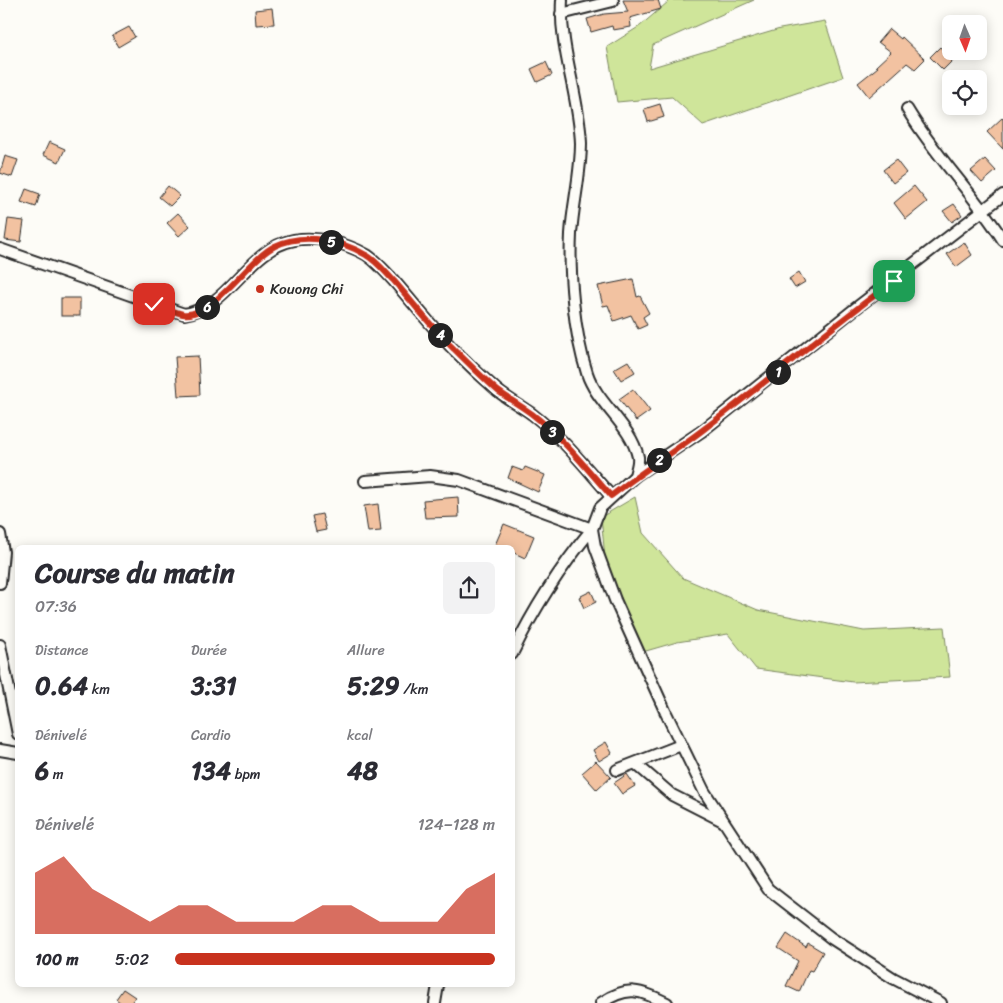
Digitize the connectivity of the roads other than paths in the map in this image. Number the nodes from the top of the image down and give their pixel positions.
1 (562, 0) edge
2 (613, 1) edge
3 (561, 14) junction
4 (907, 109) dead end
5 (1003, 195) edge
6 (984, 210) junction
7 (1003, 240) edge
8 (0, 249) edge
9 (635, 476) junction
10 (365, 481) dead end
11 (611, 496) junction
12 (592, 529) junction
13 (0, 534) edge
14 (0, 582) edge
15 (0, 645) edge
16 (515, 648) edge
17 (15, 717) edge
18 (681, 744) junction
19 (0, 750) edge
20 (15, 752) edge
21 (636, 764) junction
22 (617, 770) dead end
23 (724, 821) junction
24 (438, 987) edge
25 (435, 1003) edge
26 (601, 1003) edge
27 (667, 1003) edge
28 (941, 1003) edge

1 - 3 street
2 - 3 street
3 - 9 street
4 - 6 street
5 - 6 street
6 - 7 street
6 - 9 street
8 - 11 street
9 - 11 street
10 - 12 street
11 - 12 street
12 - 16 street
12 - 18 street
13 - 14 street
15 - 17 street
18 - 21 street
18 - 23 street
19 - 20 street
21 - 22 street
21 - 23 street
23 - 28 street
24 - 25 street
26 - 27 street

